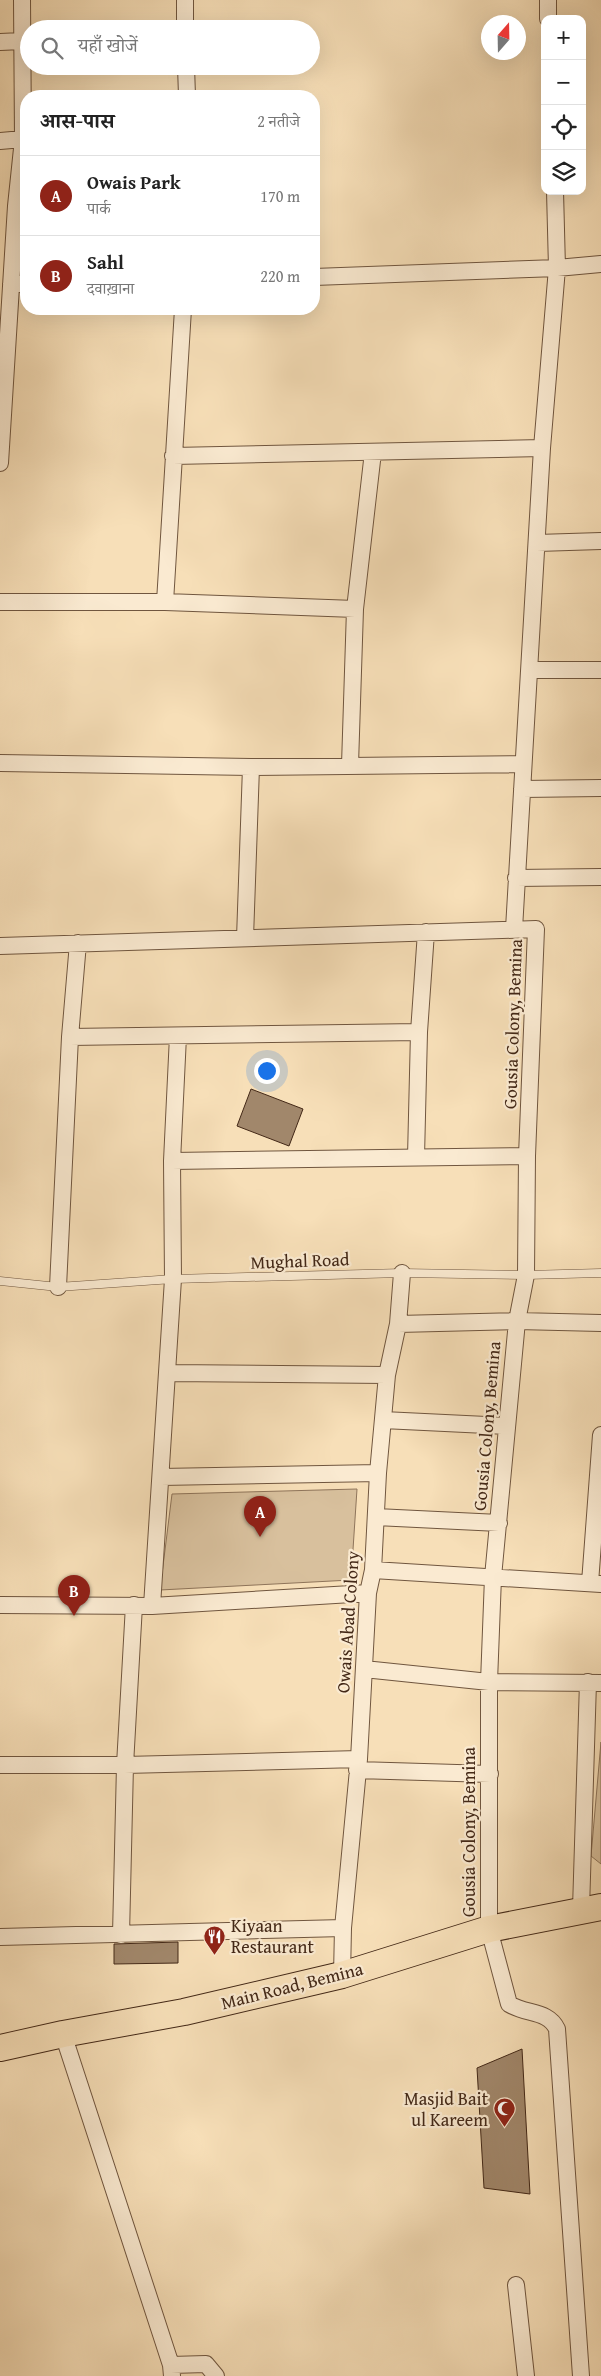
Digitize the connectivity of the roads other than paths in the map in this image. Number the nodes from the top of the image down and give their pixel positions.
1 (22, 0) edge
2 (185, 0) edge
3 (548, 0) edge
4 (548, 15) edge
5 (22, 20) edge
6 (185, 20) edge
7 (20, 41) edge
8 (0, 42) edge
9 (22, 75) edge
10 (186, 75) edge
11 (22, 90) edge
12 (186, 90) edge
13 (20, 139) edge
14 (0, 141) edge
15 (20, 149) edge
16 (554, 195) edge
17 (8, 206) edge
18 (7, 257) edge
19 (601, 264) edge
20 (557, 268) junction
21 (320, 277) edge
22 (19, 284) edge
23 (182, 315) edge
24 (542, 448) junction
25 (373, 452) junction
26 (0, 456) edge
27 (173, 456) junction
28 (0, 463) edge
29 (601, 541) edge
30 (537, 543) junction
31 (0, 602) edge
32 (165, 602) junction
33 (355, 608) junction
34 (531, 670) junction
35 (601, 670) edge
36 (0, 763) edge
37 (523, 764) junction
38 (350, 766) junction
39 (251, 767) junction
40 (601, 788) edge
41 (522, 789) junction
42 (601, 877) edge
43 (516, 878) junction
44 (514, 929) junction
45 (426, 932) junction
46 (245, 938) junction
47 (78, 943) junction
48 (0, 946) edge
49 (419, 1032) junction
50 (178, 1036) junction
51 (70, 1038) junction
52 (527, 1156) junction
53 (416, 1157) junction
54 (172, 1161) junction
55 (402, 1273) junction
56 (601, 1273) edge
57 (526, 1275) junction
58 (173, 1279) junction
59 (0, 1281) edge
60 (58, 1287) junction
61 (517, 1321) junction
62 (601, 1323) edge
63 (398, 1324) junction
64 (168, 1373) junction
65 (388, 1375) junction
66 (384, 1420) junction
67 (507, 1426) junction
68 (601, 1435) edge
69 (378, 1473) junction
70 (161, 1476) junction
71 (376, 1517) junction
72 (498, 1523) junction
73 (373, 1570) junction
74 (494, 1577) junction
75 (596, 1584) edge
76 (368, 1593) junction
77 (0, 1605) edge
78 (134, 1605) junction
79 (152, 1606) junction
80 (364, 1669) junction
81 (489, 1682) junction
82 (594, 1682) edge
83 (358, 1764) junction
84 (0, 1765) edge
85 (125, 1765) junction
86 (490, 1774) junction
87 (591, 1908) edge
88 (343, 1928) junction
89 (489, 1928) junction
90 (121, 1935) junction
91 (0, 1937) edge
92 (342, 1975) junction
93 (64, 2034) junction
94 (0, 2048) edge
95 (516, 2285) dead end
96 (171, 2371) edge
97 (216, 2376) edge
98 (526, 2376) edge
99 (581, 2376) edge

1 - 5 street
2 - 6 street
3 - 4 street
7 - 8 street
9 - 11 street
10 - 12 street
13 - 14 street
15 - 17 street
16 - 20 street
17 - 18 street
18 - 22 street
19 - 20 street
20 - 21 street
20 - 24 street
22 - 26 street
23 - 27 street
24 - 25 street
24 - 30 street
25 - 27 street
25 - 33 street
26 - 28 street
27 - 32 street
29 - 30 street
30 - 34 street
31 - 32 street
32 - 33 street
33 - 38 street
34 - 35 street
34 - 37 street
36 - 39 street
37 - 38 street
37 - 41 street
38 - 39 street
39 - 46 street
40 - 41 street
41 - 43 street
42 - 43 street
43 - 44 street
44 - 45 street
44 - 52 street, Gousia Colony, Bemina
45 - 46 street
45 - 49 street
46 - 47 street
47 - 48 street
47 - 51 street
49 - 50 street
49 - 53 street
50 - 51 street
50 - 54 street
51 - 60 street
52 - 53 street
52 - 57 street, Gousia Colony, Bemina
53 - 54 street
54 - 58 street
55 - 57 lane, Mughal Road
55 - 58 lane, Mughal Road
55 - 63 street, Owais Abad Colony
56 - 57 lane, Mughal Road
57 - 61 street, Gousia Colony, Bemina
58 - 60 lane, Mughal Road
58 - 64 street
59 - 60 lane, Mughal Road
61 - 62 street
61 - 63 street
61 - 67 street, Gousia Colony, Bemina
63 - 65 street, Owais Abad Colony
64 - 65 street
64 - 70 street
65 - 66 street, Owais Abad Colony
66 - 67 street
66 - 69 street, Owais Abad Colony
67 - 72 street, Gousia Colony, Bemina
68 - 75 street
69 - 70 street
69 - 71 street, Owais Abad Colony
70 - 79 street
71 - 72 street
71 - 73 street, Owais Abad Colony
72 - 74 street, Gousia Colony, Bemina
73 - 74 street
73 - 76 street, Owais Abad Colony
74 - 75 street
74 - 81 street, Gousia Colony, Bemina
76 - 79 street
76 - 80 street, Owais Abad Colony
77 - 78 street
78 - 79 street
78 - 85 street
80 - 81 street
80 - 83 street, Owais Abad Colony
81 - 82 street
81 - 86 street, Gousia Colony, Bemina
82 - 87 street
83 - 85 street
83 - 86 street
83 - 88 street, Owais Abad Colony
84 - 85 street
85 - 90 street
86 - 89 street, Gousia Colony, Bemina
87 - 89 main road, Main Road, Bemina
88 - 90 street
88 - 92 street, Owais Abad Colony
89 - 92 main road, Main Road, Bemina
89 - 99 street, Gousia Colony, Bemina
90 - 91 street
92 - 93 main road, Main Road, Bemina
93 - 94 main road, Main Road, Bemina
93 - 96 street
95 - 98 street
96 - 97 street

